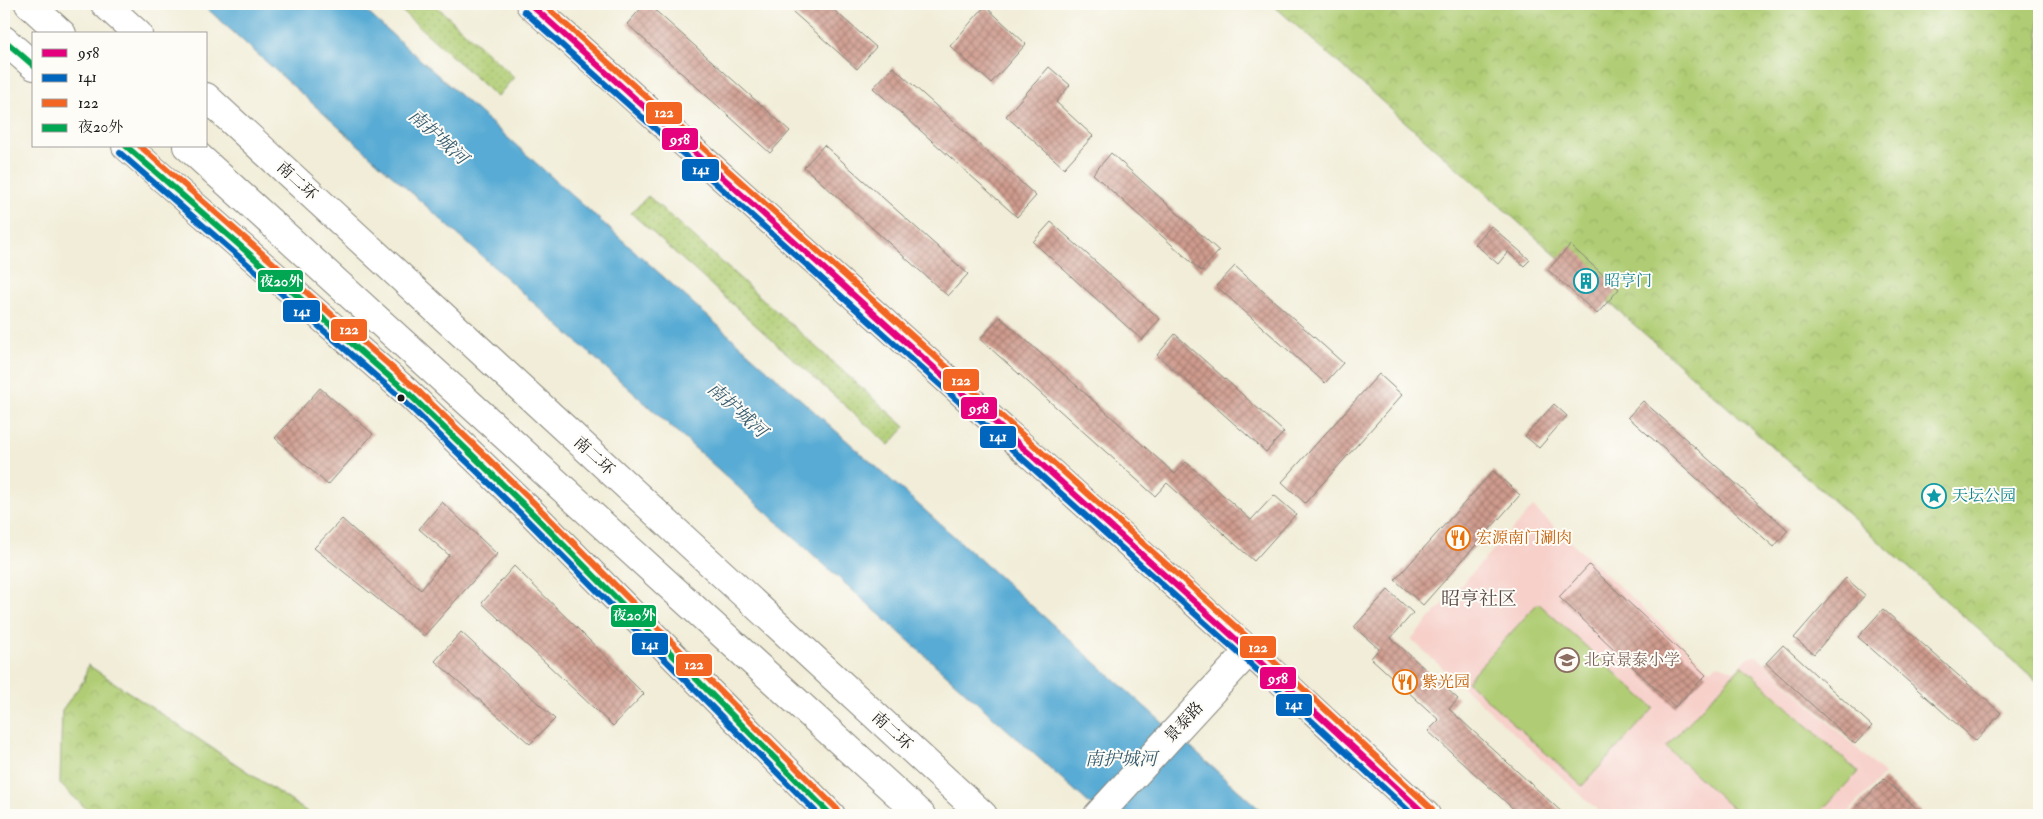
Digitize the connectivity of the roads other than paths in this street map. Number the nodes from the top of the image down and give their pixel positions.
1 (29, 4) edge
2 (105, 4) edge
3 (530, 4) edge
4 (60, 32) edge
5 (136, 32) edge
6 (4, 40) edge
7 (32, 64) edge
8 (208, 99) edge
9 (128, 148) edge
10 (189, 148) edge
11 (1249, 651) junction
12 (831, 815) edge
13 (921, 815) edge
14 (983, 815) edge
15 (1098, 815) edge
16 (1426, 815) edge

1 - 4 main road
2 - 5 main road
3 - 11 main road
6 - 7 main road
8 - 14 main road, 南二环
9 - 12 main road
10 - 13 main road
11 - 15 main road, 景泰路
11 - 16 main road

